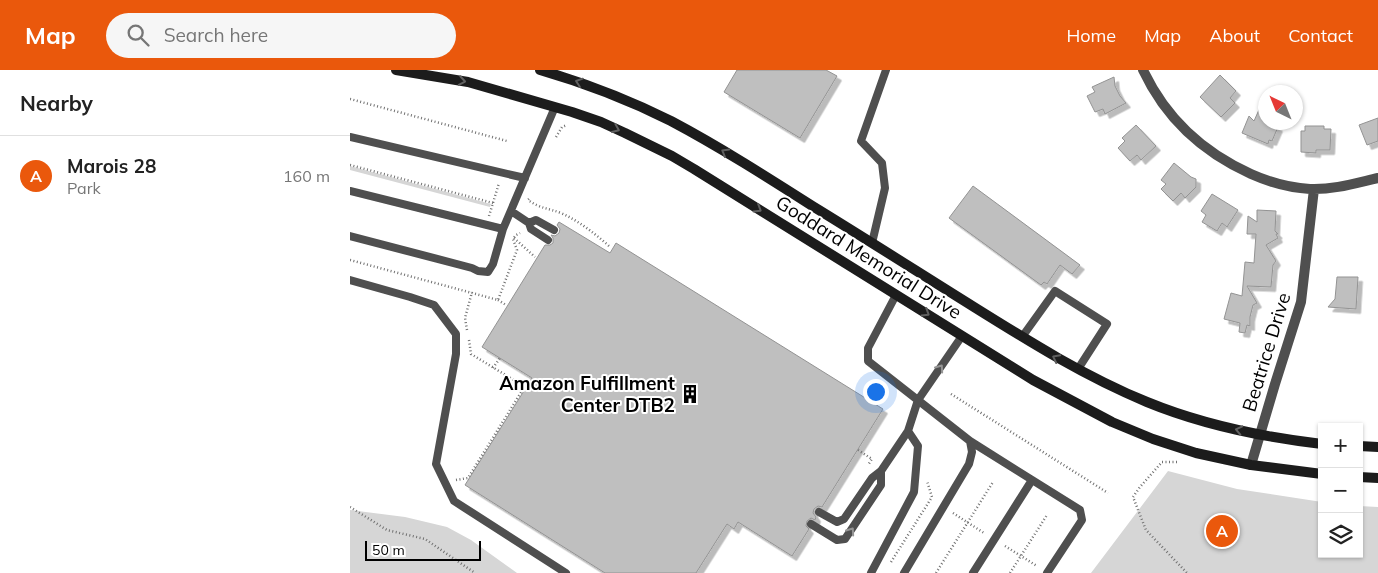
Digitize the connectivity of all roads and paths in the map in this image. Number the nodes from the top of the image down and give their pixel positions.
1 (396, 70) edge
2 (540, 70) edge
3 (886, 70) edge
4 (1143, 70) edge
5 (350, 99) edge
6 (554, 107) junction
7 (571, 125) dead end
8 (350, 137) edge
9 (507, 141) dead end
10 (552, 143) dead end
11 (350, 164) edge
12 (525, 178) junction
13 (1378, 178) edge
14 (499, 183) dead end
15 (1314, 189) junction
16 (350, 191) edge
17 (532, 192) dead end
18 (493, 203) junction
19 (511, 211) junction
20 (489, 218) dead end
21 (529, 223) junction
22 (503, 229) junction
23 (554, 230) dead end
24 (594, 233) junction
25 (350, 236) edge
26 (514, 238) dead end
27 (591, 238) dead end
28 (548, 240) dead end
29 (872, 243) junction
30 (609, 246) dead end
31 (535, 258) dead end
32 (350, 280) edge
33 (472, 292) dead end
34 (896, 295) junction
35 (498, 300) dead end
36 (506, 305) dead end
37 (962, 336) junction
38 (1022, 337) junction
39 (500, 358) dead end
40 (493, 368) junction
41 (1078, 369) junction
42 (528, 381) dead end
43 (522, 385) dead end
44 (951, 394) dead end
45 (918, 400) junction
46 (908, 431) junction
47 (1260, 435) junction
48 (970, 441) junction
49 (1318, 443) edge
50 (1363, 446) edge
51 (1378, 447) edge
52 (858, 450) dead end
53 (1178, 462) dead end
54 (1252, 465) junction
55 (866, 469) dead end
56 (881, 471) junction
57 (1318, 473) edge
58 (922, 476) dead end
59 (1363, 477) edge
60 (1378, 478) edge
61 (1032, 480) junction
62 (445, 482) junction
63 (993, 482) dead end
64 (1108, 493) dead end
65 (350, 507) edge
66 (819, 512) dead end
67 (952, 512) dead end
68 (1047, 515) dead end
69 (968, 522) junction
70 (812, 524) dead end
71 (985, 533) dead end
72 (1004, 546) dead end
73 (1021, 556) junction
74 (890, 565) dead end
75 (475, 573) edge
76 (566, 573) edge
77 (871, 573) edge
78 (904, 573) edge
79 (936, 573) edge
80 (973, 573) edge
81 (1010, 573) edge
82 (1047, 573) edge
83 (1187, 573) edge

1 -> 6 main road, Goddard Memorial Drive
29 -> 2 main road, Goddard Memorial Drive
3 - 29 lane
4 - 15 street
5 - 9 path
6 - 12 lane
6 -> 34 main road, Goddard Memorial Drive
7 - 10 path
8 - 12 lane
11 - 18 path
12 - 19 lane
13 - 15 street
14 - 18 path
15 - 47 street, Beatrice Drive
16 - 22 lane
17 - 24 path
18 - 20 path
19 - 21 lane
19 - 22 lane
21 - 23 lane
21 - 28 lane
22 - 25 lane
24 - 27 path
24 - 30 path
26 - 31 path
29 - 38 main road, Goddard Memorial Drive
32 - 62 lane
33 - 40 path
34 -> 37 main road, Goddard Memorial Drive
34 - 45 lane
35 - 36 path
45 -> 37 lane
37 - 54 main road, Goddard Memorial Drive
41 -> 38 main road, Goddard Memorial Drive
38 - 41 lane
39 - 40 path
40 - 43 path
47 -> 41 main road, Goddard Memorial Drive
42 - 62 path
44 - 64 path
45 - 46 lane
45 - 48 lane
46 - 56 lane
46 - 77 lane
47 - 49 main road, Goddard Memorial Drive
47 - 54 street, Beatrice Drive
48 - 61 lane
48 - 78 lane
50 - 51 main road
52 - 55 path
53 - 83 path
54 - 57 main road, Goddard Memorial Drive
56 - 66 lane
70 -> 56 lane
58 - 74 path
59 - 60 main road
61 - 80 lane
61 - 82 lane
62 - 76 lane
63 - 69 path
65 - 75 path
67 - 69 path
68 - 73 path
69 - 71 path
69 - 79 path
72 - 73 path
73 - 81 path
73 - 82 path

